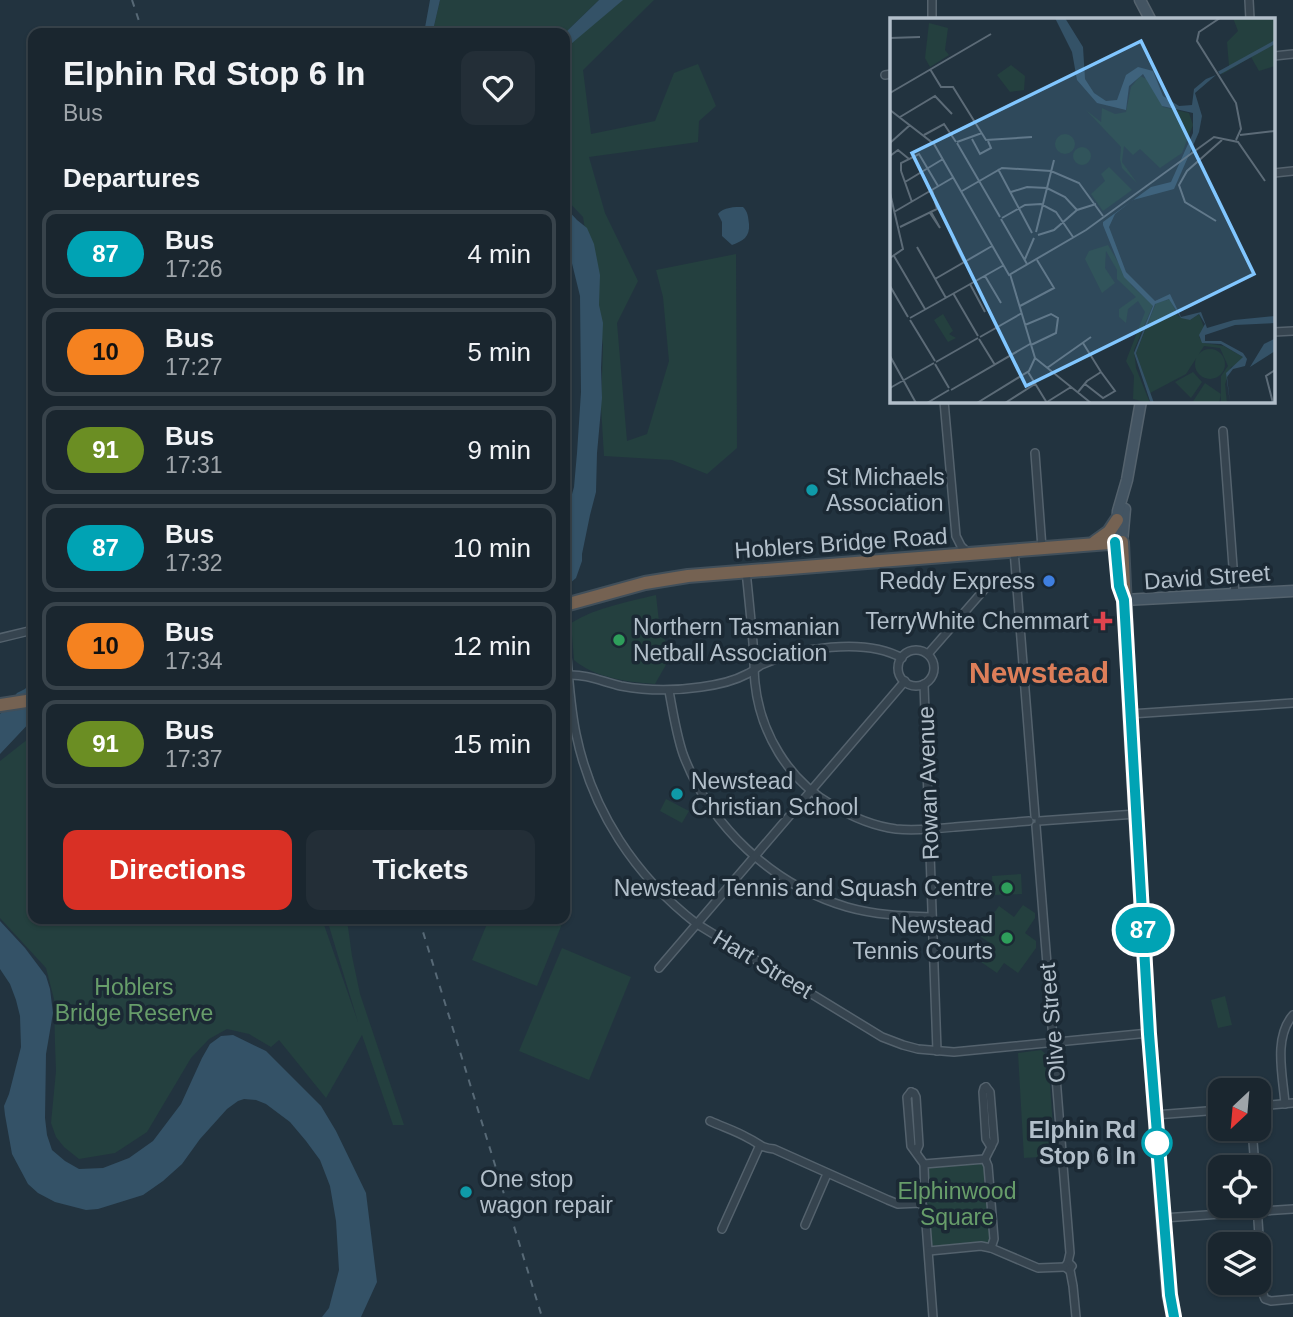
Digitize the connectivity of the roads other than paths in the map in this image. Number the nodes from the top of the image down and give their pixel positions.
1 (932, 0) edge
2 (1140, 0) edge
3 (1249, 0) edge
4 (932, 18) edge
5 (1149, 18) edge
6 (1251, 18) edge
7 (944, 402) edge
8 (1141, 402) edge
9 (1223, 431) dead end
10 (1035, 453) dead end
11 (1127, 480) junction
12 (1117, 520) junction
13 (1119, 542) junction
14 (1091, 544) junction
15 (1041, 548) junction
16 (1014, 550) junction
17 (970, 554) junction
18 (746, 571) junction
19 (1017, 580) junction
20 (1293, 590) edge
21 (1235, 594) junction
22 (1124, 600) junction
23 (570, 604) edge
24 (28, 631) edge
25 (0, 638) edge
26 (928, 654) junction
27 (901, 658) junction
28 (754, 669) junction
29 (570, 675) edge
30 (905, 681) junction
31 (924, 684) junction
32 (570, 690) edge
33 (669, 691) junction
34 (28, 701) edge
35 (1293, 703) edge
36 (0, 705) edge
37 (1130, 714) junction
38 (812, 791) junction
39 (1136, 814) junction
40 (1035, 821) junction
41 (930, 829) junction
42 (755, 857) junction
43 (932, 917) junction
44 (697, 924) junction
45 (659, 968) dead end
46 (1293, 1015) edge
47 (1149, 1034) junction
48 (1053, 1042) junction
49 (937, 1051) junction
50 (1289, 1103) edge
51 (1271, 1105) edge
52 (1208, 1111) edge
53 (1155, 1115) junction
54 (710, 1121) dead end
55 (759, 1147) junction
56 (991, 1147) junction
57 (916, 1152) junction
58 (985, 1159) junction
59 (924, 1164) junction
60 (827, 1174) junction
61 (920, 1203) junction
62 (1271, 1209) edge
63 (1293, 1209) edge
64 (1208, 1214) edge
65 (1259, 1218) edge
66 (1163, 1219) junction
67 (804, 1225) dead end
68 (722, 1229) dead end
69 (991, 1248) junction
70 (929, 1251) junction
71 (1068, 1266) junction
72 (1293, 1299) edge
73 (933, 1317) edge
74 (1076, 1317) edge
75 (1174, 1317) edge

1 - 4 street
2 - 5 street
3 - 6 street
7 - 17 street
8 - 11 street
9 - 21 street
10 - 15 street
11 - 12 street
11 - 13 street
12 - 13 street
12 - 14 highway
13 - 14 highway, Hoblers Bridge Road
13 - 22 highway
14 - 15 highway, Hoblers Bridge Road
15 - 16 highway, Hoblers Bridge Road
16 - 17 highway, Hoblers Bridge Road
16 - 19 street, Olive Street
17 - 18 highway, Hoblers Bridge Road
18 - 23 highway, Hoblers Bridge Road
18 - 28 street
19 - 26 street
19 - 40 street, Olive Street
20 - 21 street, David Street
21 - 22 street, David Street
22 - 37 highway
24 - 25 street
26 - 27 street
26 - 31 street
27 - 28 street
27 - 30 street
28 - 33 street
28 - 38 street
29 - 33 street
30 - 31 street
30 - 38 street
31 - 41 street, Rowan Avenue
32 - 44 street, Hart Street
33 - 42 street
34 - 36 highway
35 - 37 street
37 - 39 highway
38 - 41 street
38 - 42 street
39 - 40 street
39 - 47 highway
40 - 41 street
40 - 48 street, Olive Street
41 - 43 street, Rowan Avenue
42 - 43 street
42 - 44 street
43 - 49 street, Rowan Avenue
44 - 45 street
44 - 49 street, Hart Street
46 - 50 street
47 - 48 street, Hart Street
47 - 53 highway
48 - 49 street, Hart Street
48 - 71 street, Olive Street
50 - 51 street
52 - 53 street
53 - 66 highway
54 - 55 street
55 - 60 street
55 - 68 street
56 - 56 street
56 - 58 street
57 - 57 street
57 - 59 street
58 - 59 street
58 - 69 street
59 - 61 street
60 - 61 street
60 - 67 street
61 - 70 street
62 - 63 street
64 - 66 street
65 - 72 street
66 - 75 highway
69 - 70 street
69 - 71 street
70 - 73 street
71 - 74 street, Olive Street

